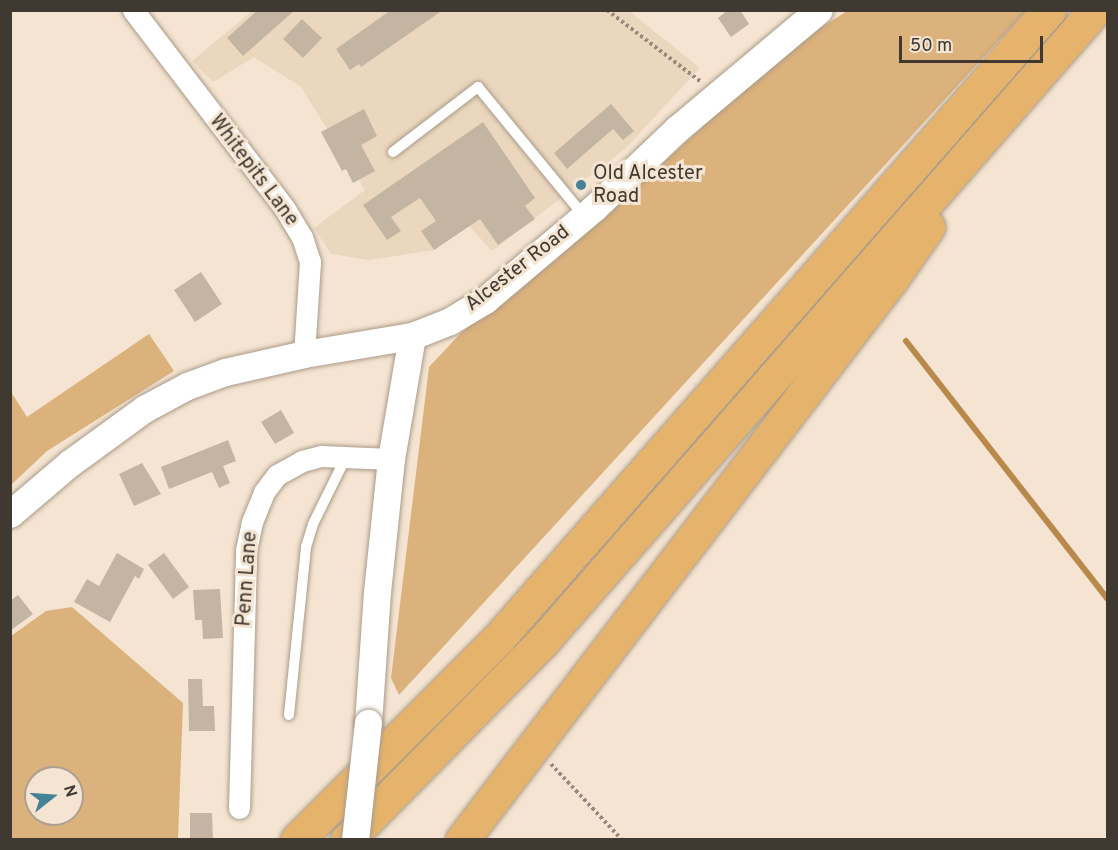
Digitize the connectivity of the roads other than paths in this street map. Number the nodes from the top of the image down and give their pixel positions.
1 (133, 10) edge
2 (819, 10) edge
3 (1049, 10) edge
4 (1095, 10) edge
5 (1020, 95) junction
6 (393, 152) dead end
7 (584, 216) junction
8 (412, 336) junction
9 (304, 354) junction
10 (346, 457) junction
11 (391, 459) junction
12 (10, 514) edge
13 (289, 715) dead end
14 (239, 808) dead end
15 (297, 840) edge
16 (347, 840) edge
17 (355, 840) edge
18 (462, 840) edge

1 - 9 street, Whitepits Lane
2 - 7 street, Alcester Road
3 - 15 highway
4 - 5 highway
5 - 16 highway
5 - 18 highway
6 - 7 lane
7 - 8 street, Alcester Road
8 - 9 street, Alcester Road
8 - 11 street
9 - 12 street, Alcester Road
10 - 11 street, Penn Lane
10 - 13 lane
10 - 14 street, Penn Lane
11 - 17 street, bridge

